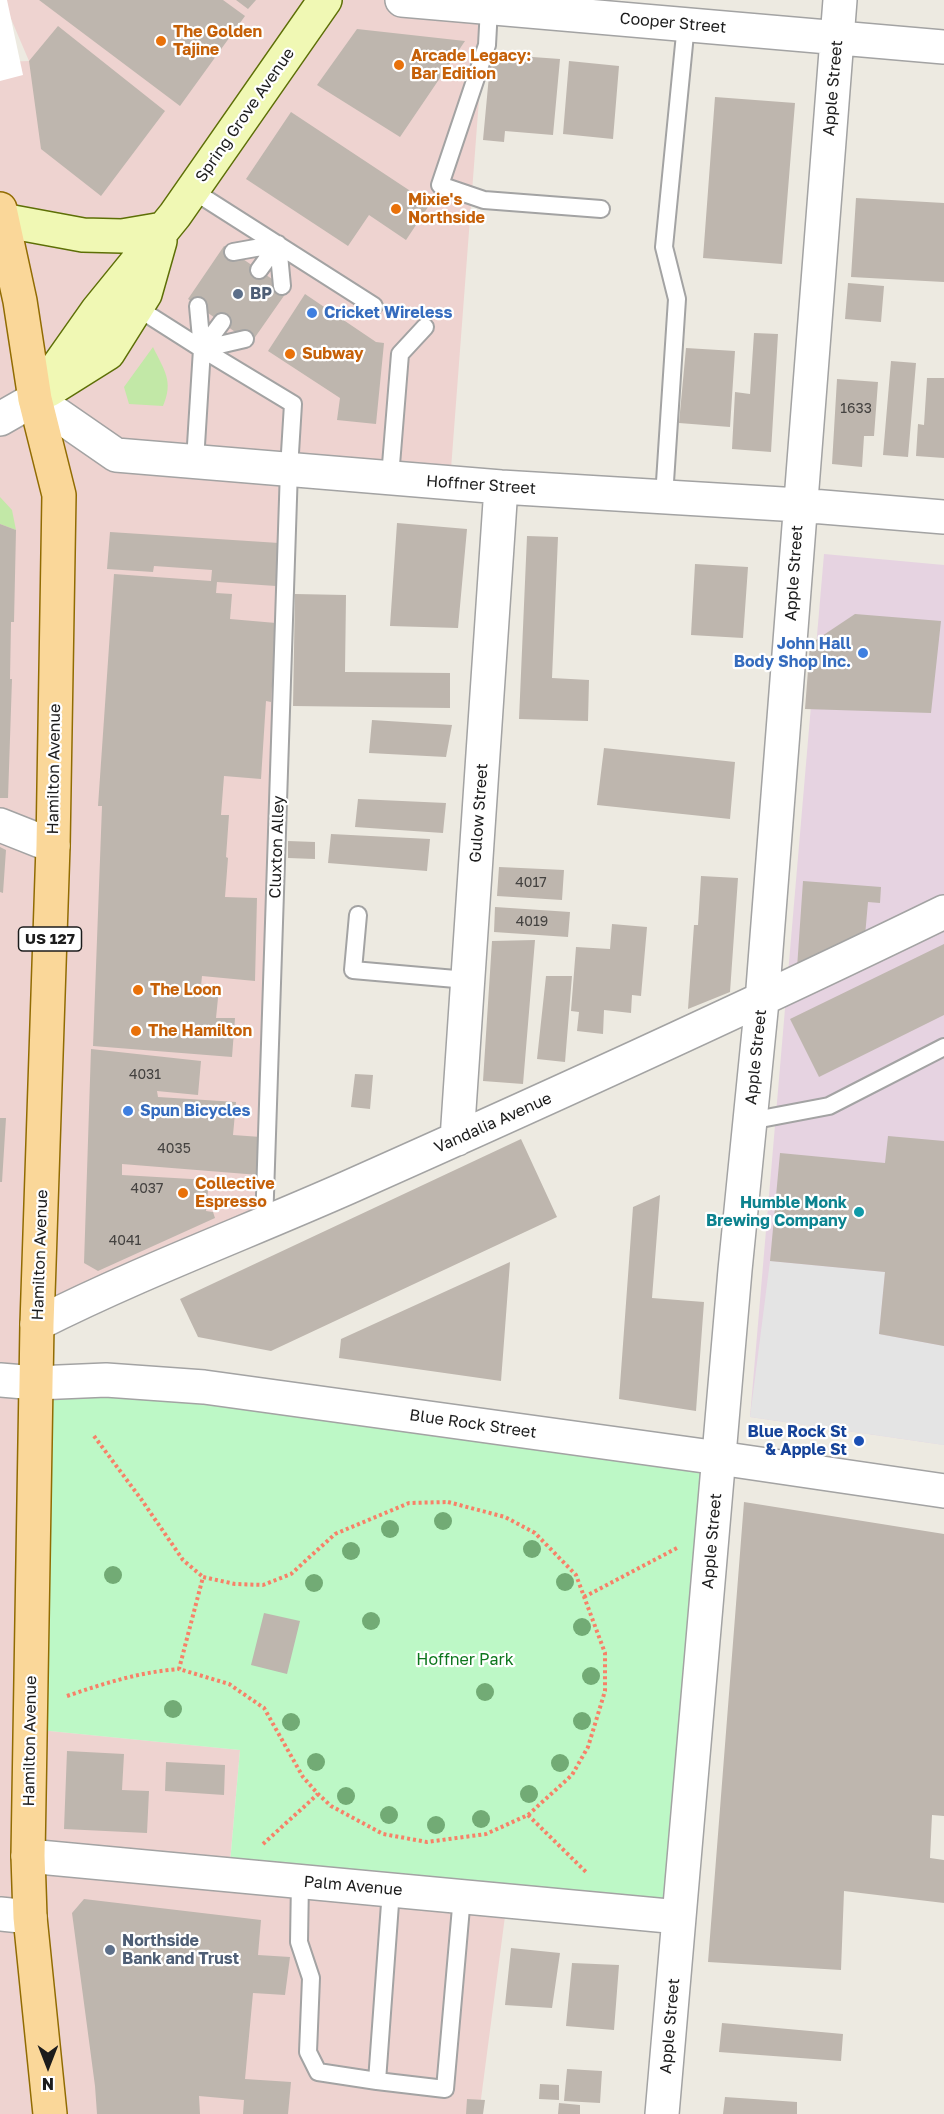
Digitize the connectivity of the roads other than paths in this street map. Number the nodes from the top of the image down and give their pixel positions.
1 (325, 0) edge
2 (402, 0) edge
3 (840, 0) edge
4 (489, 8) junction
5 (686, 24) junction
6 (837, 37) junction
7 (944, 47) edge
8 (192, 190) junction
9 (601, 209) dead end
10 (1, 214) edge
11 (163, 229) junction
12 (278, 244) junction
13 (233, 252) dead end
14 (259, 270) dead end
15 (6, 271) edge
16 (282, 286) dead end
17 (198, 306) dead end
18 (374, 306) dead end
19 (136, 308) junction
20 (222, 322) dead end
21 (425, 327) dead end
22 (245, 339) dead end
23 (202, 349) junction
24 (34, 399) junction
25 (0, 419) edge
26 (195, 461) junction
27 (289, 469) junction
28 (390, 477) junction
29 (501, 487) junction
30 (664, 497) junction
31 (799, 505) junction
32 (944, 517) edge
33 (0, 825) edge
34 (53, 846) junction
35 (944, 912) edge
36 (358, 915) dead end
37 (467, 980) junction
38 (762, 1001) junction
39 (944, 1047) edge
40 (750, 1121) junction
41 (457, 1139) junction
42 (264, 1225) junction
43 (37, 1324) junction
44 (0, 1380) edge
45 (36, 1383) junction
46 (719, 1458) junction
47 (944, 1491) edge
48 (28, 1856) junction
49 (300, 1881) junction
50 (391, 1890) junction
51 (462, 1896) junction
52 (15, 1915) edge
53 (679, 1917) junction
54 (377, 2081) junction
55 (50, 2114) edge
56 (662, 2114) edge

1 - 8 main road, Spring Grove Avenue
2 - 4 street, Cooper Street
3 - 6 street, Apple Street
4 - 5 street, Cooper Street
4 - 9 lane
5 - 6 street, Cooper Street
5 - 30 lane
6 - 7 street, Cooper Street
6 - 31 street, Apple Street
8 - 11 main road, Spring Grove Avenue
8 - 12 lane
10 - 11 main road
10 - 15 main road, US 127
11 - 19 main road, Spring Grove Avenue
11 - 24 main road, Spring Grove Avenue
12 - 13 lane
12 - 14 lane
12 - 16 lane
12 - 18 lane
15 - 24 main road, US 127
17 - 23 lane
19 - 23 lane
19 - 24 main road, Spring Grove Avenue
20 - 23 lane
21 - 28 lane
22 - 23 lane
23 - 26 lane
23 - 27 lane, Cluxton Alley
24 - 25 street, Spring Grove Avenue
24 - 26 street, Hoffner Street
24 - 34 main road, Hamilton Avenue / US 127
26 - 27 street, Hoffner Street
27 - 28 street, Hoffner Street
27 - 42 lane, Cluxton Alley
28 - 29 street, Hoffner Street
29 - 30 street, Hoffner Street
29 - 37 street, Gulow Street
30 - 31 street, Hoffner Street
31 - 32 street, Hoffner Street
31 - 38 street, Apple Street
33 - 34 street
34 - 43 main road, Hamilton Avenue / US 127
35 - 38 street, Vandalia Avenue
36 - 37 lane
37 - 41 street, Gulow Street
38 - 40 street, Apple Street
38 - 41 street, Vandalia Avenue
39 - 40 lane
40 - 46 street, Apple Street
41 - 42 street, Vandalia Avenue
42 - 43 street, Vandalia Avenue
43 - 45 main road, Hamilton Avenue / US 127
44 - 45 street, Blue Rock Street
45 - 46 street, Blue Rock Street
45 - 48 main road, Hamilton Avenue / US 127
46 - 47 street, Blue Rock Street
46 - 53 street, Apple Street
48 - 49 street, Palm Avenue
48 - 52 main road, Hamilton Avenue / US 127
49 - 50 street, Palm Avenue
49 - 54 lane
50 - 51 street, Palm Avenue
50 - 54 lane
51 - 53 street, Palm Avenue
51 - 54 lane
52 - 55 main road, Hamilton Avenue / US 127
53 - 56 street, Apple Street

